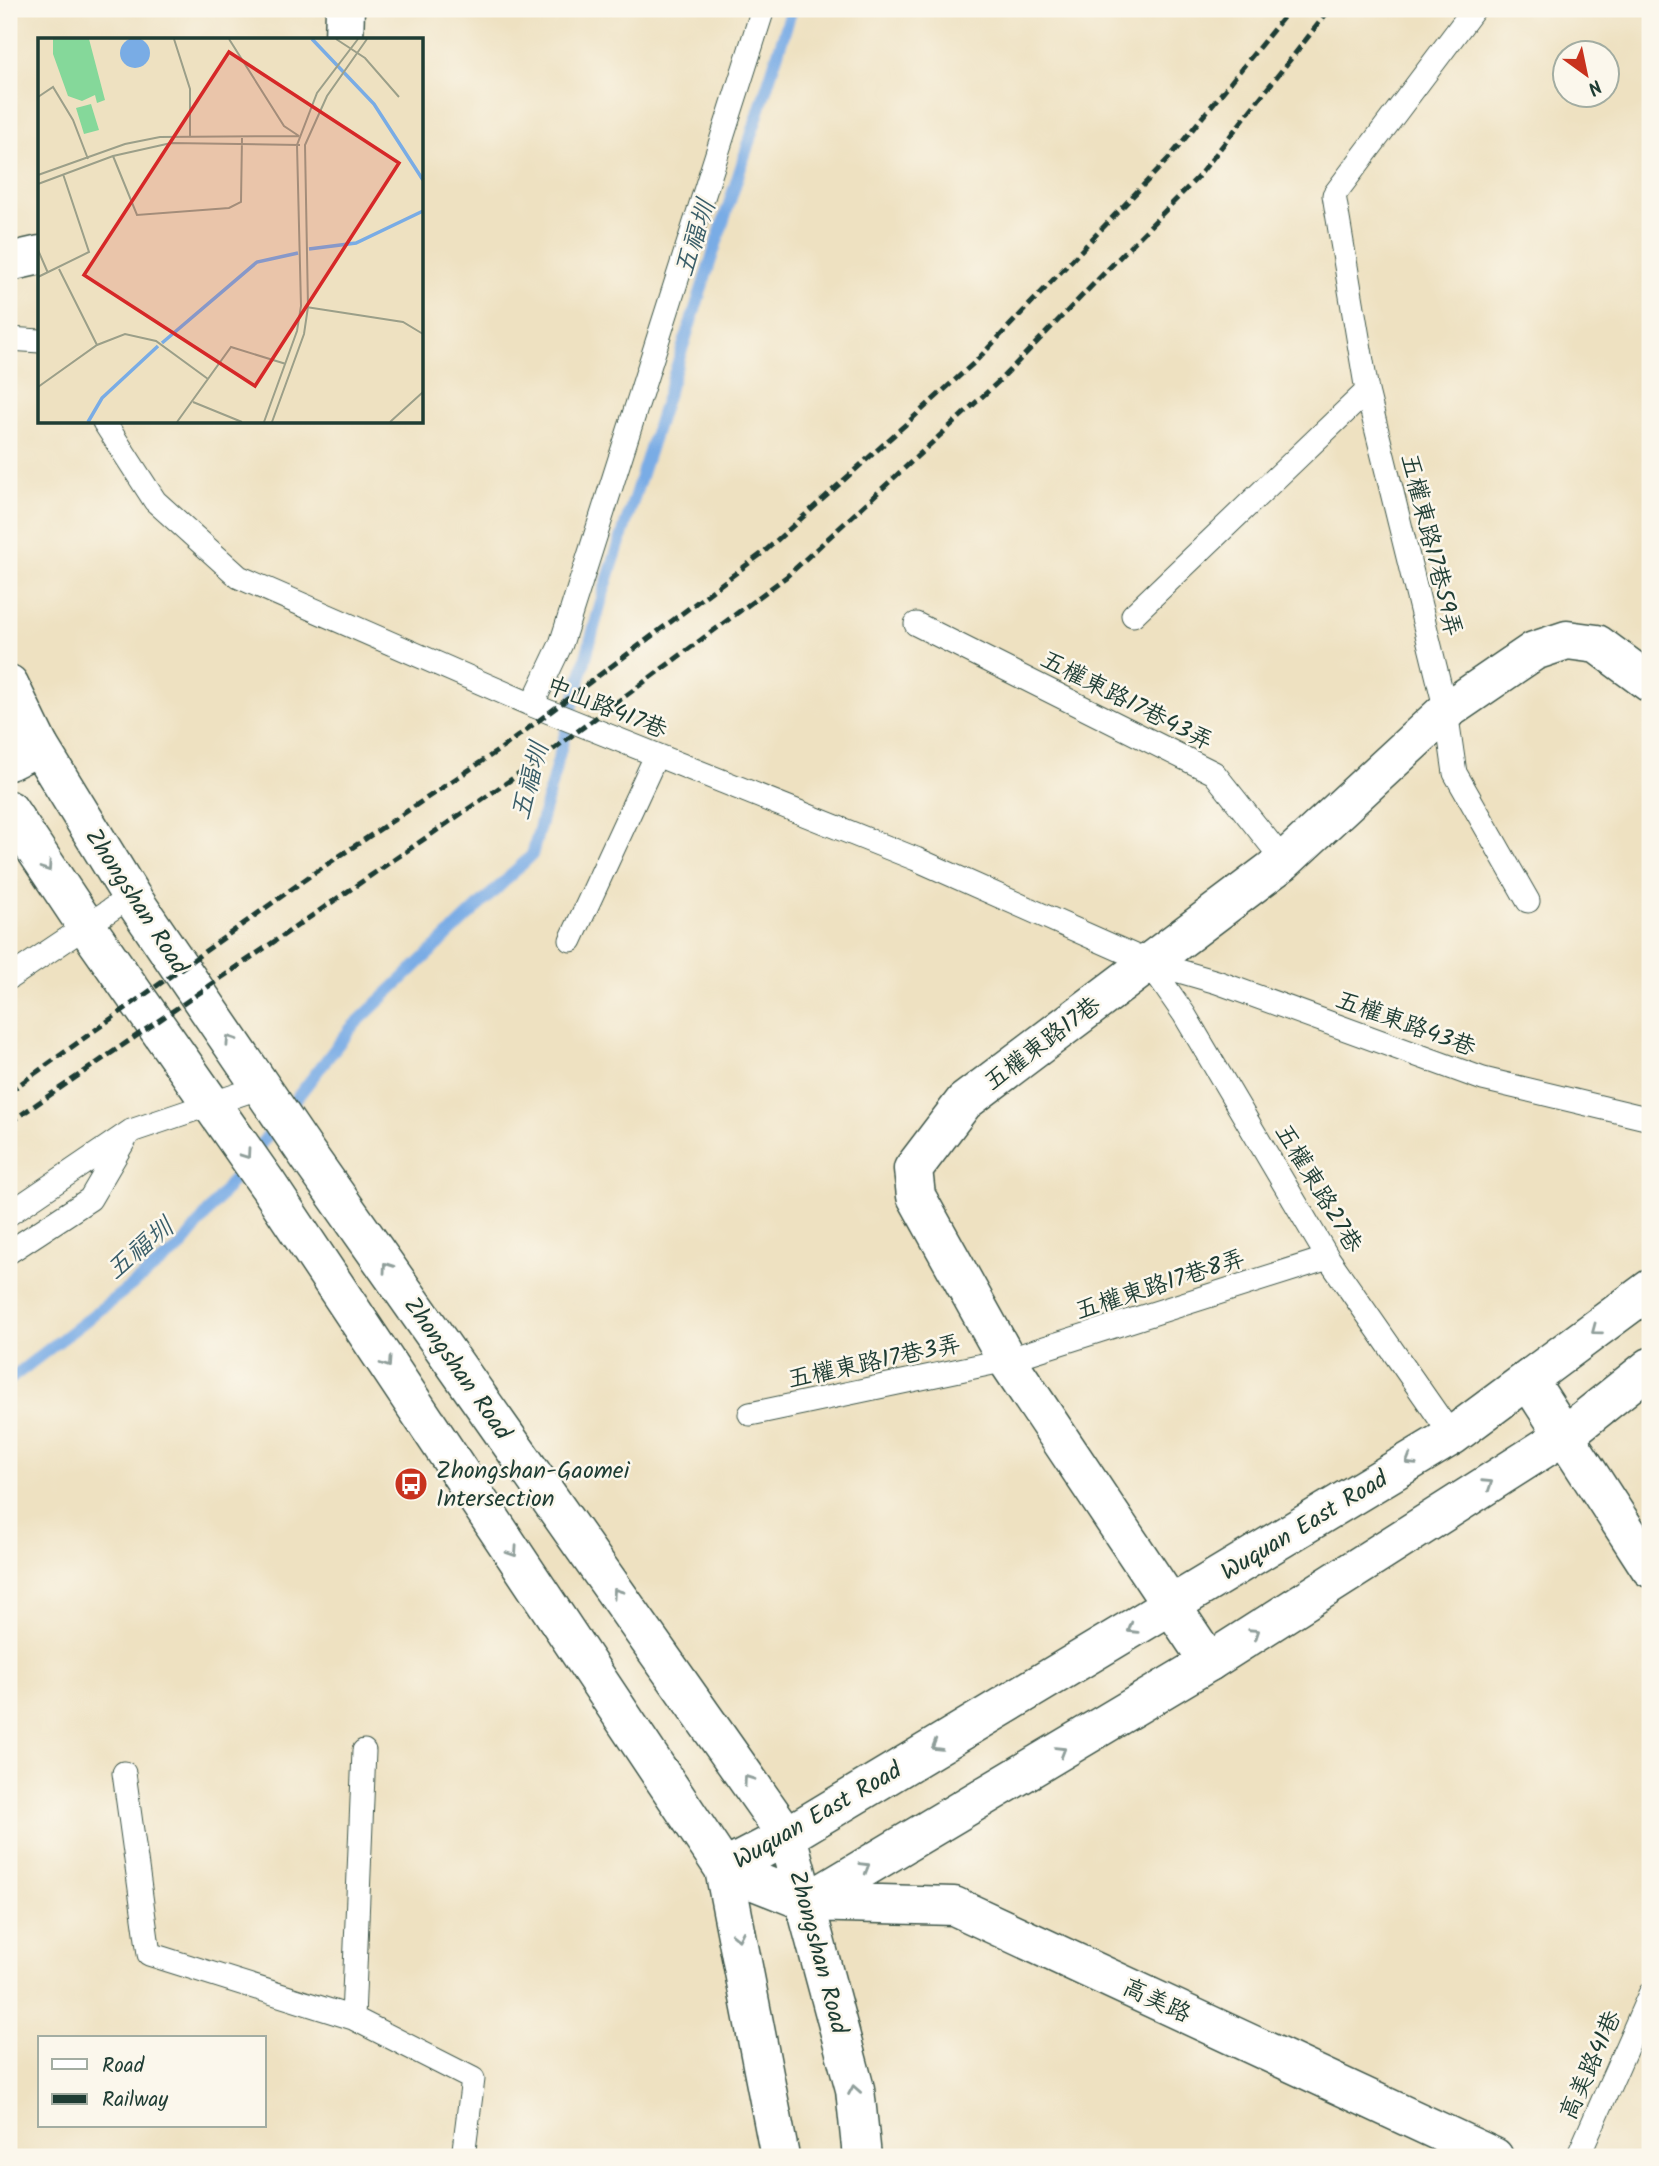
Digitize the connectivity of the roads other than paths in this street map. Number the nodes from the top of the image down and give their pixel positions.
1 (345, 9) edge
2 (763, 9) edge
3 (1474, 9) edge
4 (344, 38) edge
5 (38, 256) edge
6 (9, 262) edge
7 (9, 339) edge
8 (38, 341) edge
9 (1367, 391) junction
10 (105, 424) edge
11 (1133, 615) dead end
12 (916, 624) dead end
13 (1650, 682) edge
14 (9, 684) edge
15 (532, 705) junction
16 (1446, 711) junction
17 (24, 754) edge
18 (656, 756) junction
19 (9, 810) edge
20 (1284, 862) junction
21 (131, 896) junction
22 (1528, 901) dead end
23 (87, 927) junction
24 (571, 940) dead end
25 (1148, 962) junction
26 (9, 978) edge
27 (261, 1087) junction
28 (211, 1103) junction
29 (1650, 1119) edge
30 (131, 1131) junction
31 (9, 1214) edge
32 (9, 1252) edge
33 (1328, 1258) junction
34 (1650, 1289) edge
35 (1007, 1360) junction
36 (1650, 1367) edge
37 (1529, 1381) junction
38 (750, 1414) dead end
39 (1565, 1435) junction
40 (1452, 1436) junction
41 (1650, 1568) edge
42 (1169, 1606) junction
43 (1209, 1662) junction
44 (365, 1751) dead end
45 (124, 1773) dead end
46 (787, 1836) junction
47 (724, 1869) junction
48 (807, 1902) junction
49 (1650, 1994) edge
50 (353, 2018) junction
51 (463, 2157) edge
52 (780, 2157) edge
53 (862, 2157) edge
54 (1493, 2157) edge
55 (1578, 2157) edge

1 - 4 street
2 - 15 lane
3 - 9 lane, 五權東路17巷59弄
5 - 6 street
7 - 8 lane
9 - 11 lane
9 - 16 lane, 五權東路17巷59弄
10 - 15 lane, 中山路417巷
12 - 20 lane, 五權東路17巷43弄
13 - 16 street, 五權東路17巷
14 - 17 street, Zhongshan Road
15 - 18 lane, 中山路417巷
16 - 20 street, 五權東路17巷
16 - 22 lane, 五權東路17巷59弄
17 - 21 street, Zhongshan Road
18 - 24 lane
18 - 25 lane, 中山路417巷
19 -> 23 street
20 - 25 street, 五權東路17巷
21 - 23 lane
27 -> 21 street, Zhongshan Road
23 - 26 lane
23 - 28 street
25 - 29 lane, 五權東路43巷
25 - 33 lane, 五權東路27巷
25 - 35 street, 五權東路17巷
27 - 28 lane
46 -> 27 street, Zhongshan Road
28 - 30 lane
28 -> 47 street
30 - 31 lane
30 - 32 lane
33 - 35 lane, 五權東路17巷8弄
33 - 40 lane, 五權東路27巷
34 -> 37 street, Wuquan East Road
35 - 38 lane, 五權東路17巷3弄
35 - 42 street, 五權東路17巷
36 - 39 street
37 - 39 street
37 - 40 street, Wuquan East Road
39 - 41 street
43 -> 39 street
40 -> 42 street, Wuquan East Road
42 - 43 street, 五權東路17巷
42 -> 46 street, Wuquan East Road
48 -> 43 street
44 - 50 lane
45 - 50 lane
46 - 47 street, Wuquan East Road
46 - 48 street, Zhongshan Road
47 - 48 street, Wuquan East Road
47 -> 52 street
53 -> 48 street, Zhongshan Road
48 - 54 street, 高美路
49 - 55 lane, 高美路41巷
50 - 51 lane

